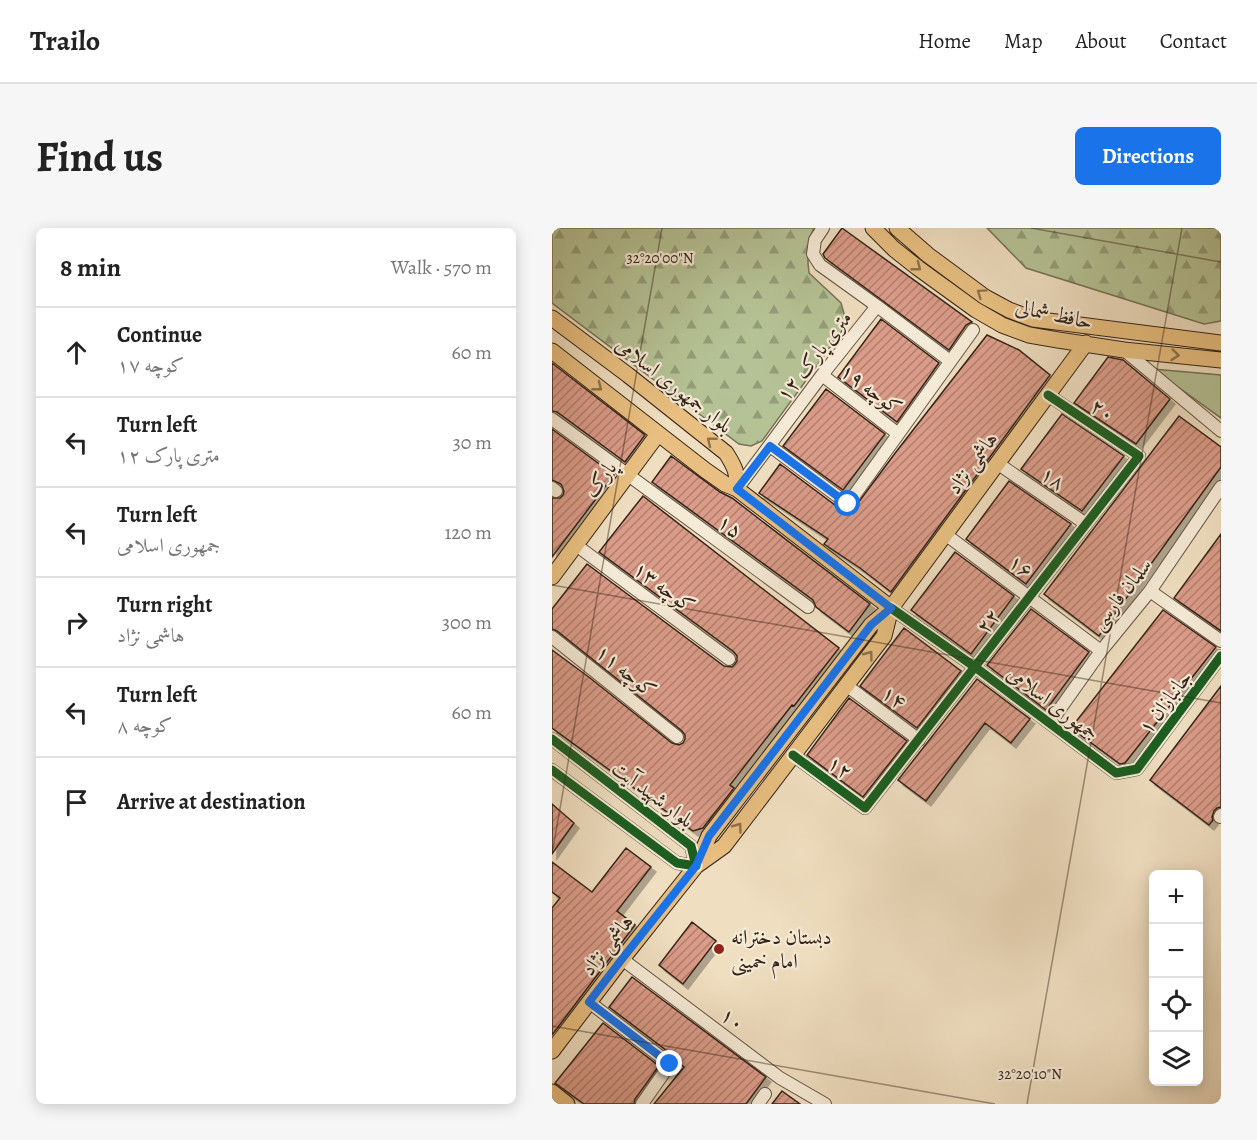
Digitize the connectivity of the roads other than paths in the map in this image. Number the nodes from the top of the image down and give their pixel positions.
1 (823, 228) edge
2 (873, 228) edge
3 (897, 228) edge
4 (877, 306) junction
5 (552, 318) edge
6 (973, 330) dead end
7 (1086, 343) junction
8 (1221, 343) edge
9 (1124, 350) junction
10 (552, 351) edge
11 (1221, 360) edge
12 (950, 362) junction
13 (822, 375) junction
14 (1048, 395) junction
15 (552, 419) edge
16 (1221, 431) edge
17 (658, 434) junction
18 (897, 434) junction
19 (770, 446) junction
20 (1139, 456) joint
21 (997, 463) junction
22 (629, 476) junction
23 (1221, 488) edge
24 (737, 489) junction
25 (1086, 524) junction
26 (945, 534) junction
27 (576, 546) junction
28 (554, 570) edge
29 (1150, 591) junction
30 (1029, 597) junction
31 (808, 608) dead end
32 (891, 608) junction
33 (552, 636) edge
34 (1221, 640) edge
35 (1101, 651) junction
36 (1221, 656) edge
37 (729, 659) dead end
38 (975, 667) junction
39 (846, 685) junction
40 (1050, 723) junction
41 (676, 737) dead end
42 (552, 739) edge
43 (919, 740) junction
44 (793, 755) junction
45 (1137, 769) joint
46 (552, 770) edge
47 (865, 808) joint
48 (696, 866) junction
49 (622, 959) junction
50 (589, 1002) junction
51 (552, 1051) edge
52 (552, 1092) edge
53 (567, 1104) edge
54 (642, 1104) edge
55 (825, 1104) edge

1 - 4 street, ۱۲ متری پارک
2 -> 7 main road, حافظ شمالی
8 -> 3 main road, حافظ شمالی
4 - 12 street
4 - 13 street, ۱۲ متری پارک
24 -> 5 main road, بلوار جمهوری اسلامی
6 - 12 street
7 - 9 main road, حافظ شمالی
7 - 14 main road, هاشمی نژاد
9 -> 11 main road, حافظ شمالی
9 - 16 street
10 -> 17 main road
12 - 18 street
13 - 18 street, کوچه ۱۹
13 - 19 street, ۱۲ متری پارک
14 - 20 street, ۲۰
14 - 21 main road, هاشمی نژاد
15 - 22 street
17 - 22 main road, پارک
17 - 24 main road
18 - 19 street
19 - 24 street, ۱۲ متری پارک
20 - 25 street, ۲۲
21 - 25 street, ۱۸
21 - 26 main road, هاشمی نژاد
22 - 27 main road, پارک
22 - 31 street, ۱۵
23 - 29 street, سلمان فارسی
24 - 32 main road, جمهوری اسلامی
25 - 30 street, ۲۲
26 - 30 street, ۱۶
26 - 32 main road, هاشمی نژاد
27 - 28 main road, پارک
27 - 37 street, کوچه ۱۳
29 - 34 street
29 - 35 street, سلمان فارسی
30 - 35 street, ۱۶
30 - 38 street, ۲۲
32 - 38 street, جمهوری اسلامی
39 -> 32 main road, هاشمی نژاد
32 - 48 main road, هاشمی نژاد
33 - 41 street, کوچه ۱۱
35 - 40 street, سلمان فارسی
36 - 45 street, جانبازان ۱
38 - 40 street, جمهوری اسلامی
38 - 43 street, ۲۲
39 - 43 street, ۱۴
39 - 44 main road, هاشمی نژاد
40 - 45 street, جمهوری اسلامی
42 - 48 street, بلوار شهید آیت
43 - 47 street, ۲۲
44 - 47 street, ۱۲
48 -> 44 main road, هاشمی نژاد
46 - 48 street, بلوار شهید آیت
48 - 49 main road, هاشمی نژاد
49 - 50 main road, هاشمی نژاد
49 - 55 street, ۱۰
50 - 51 main road, هاشمی نژاد
50 - 54 street
52 - 53 main road

